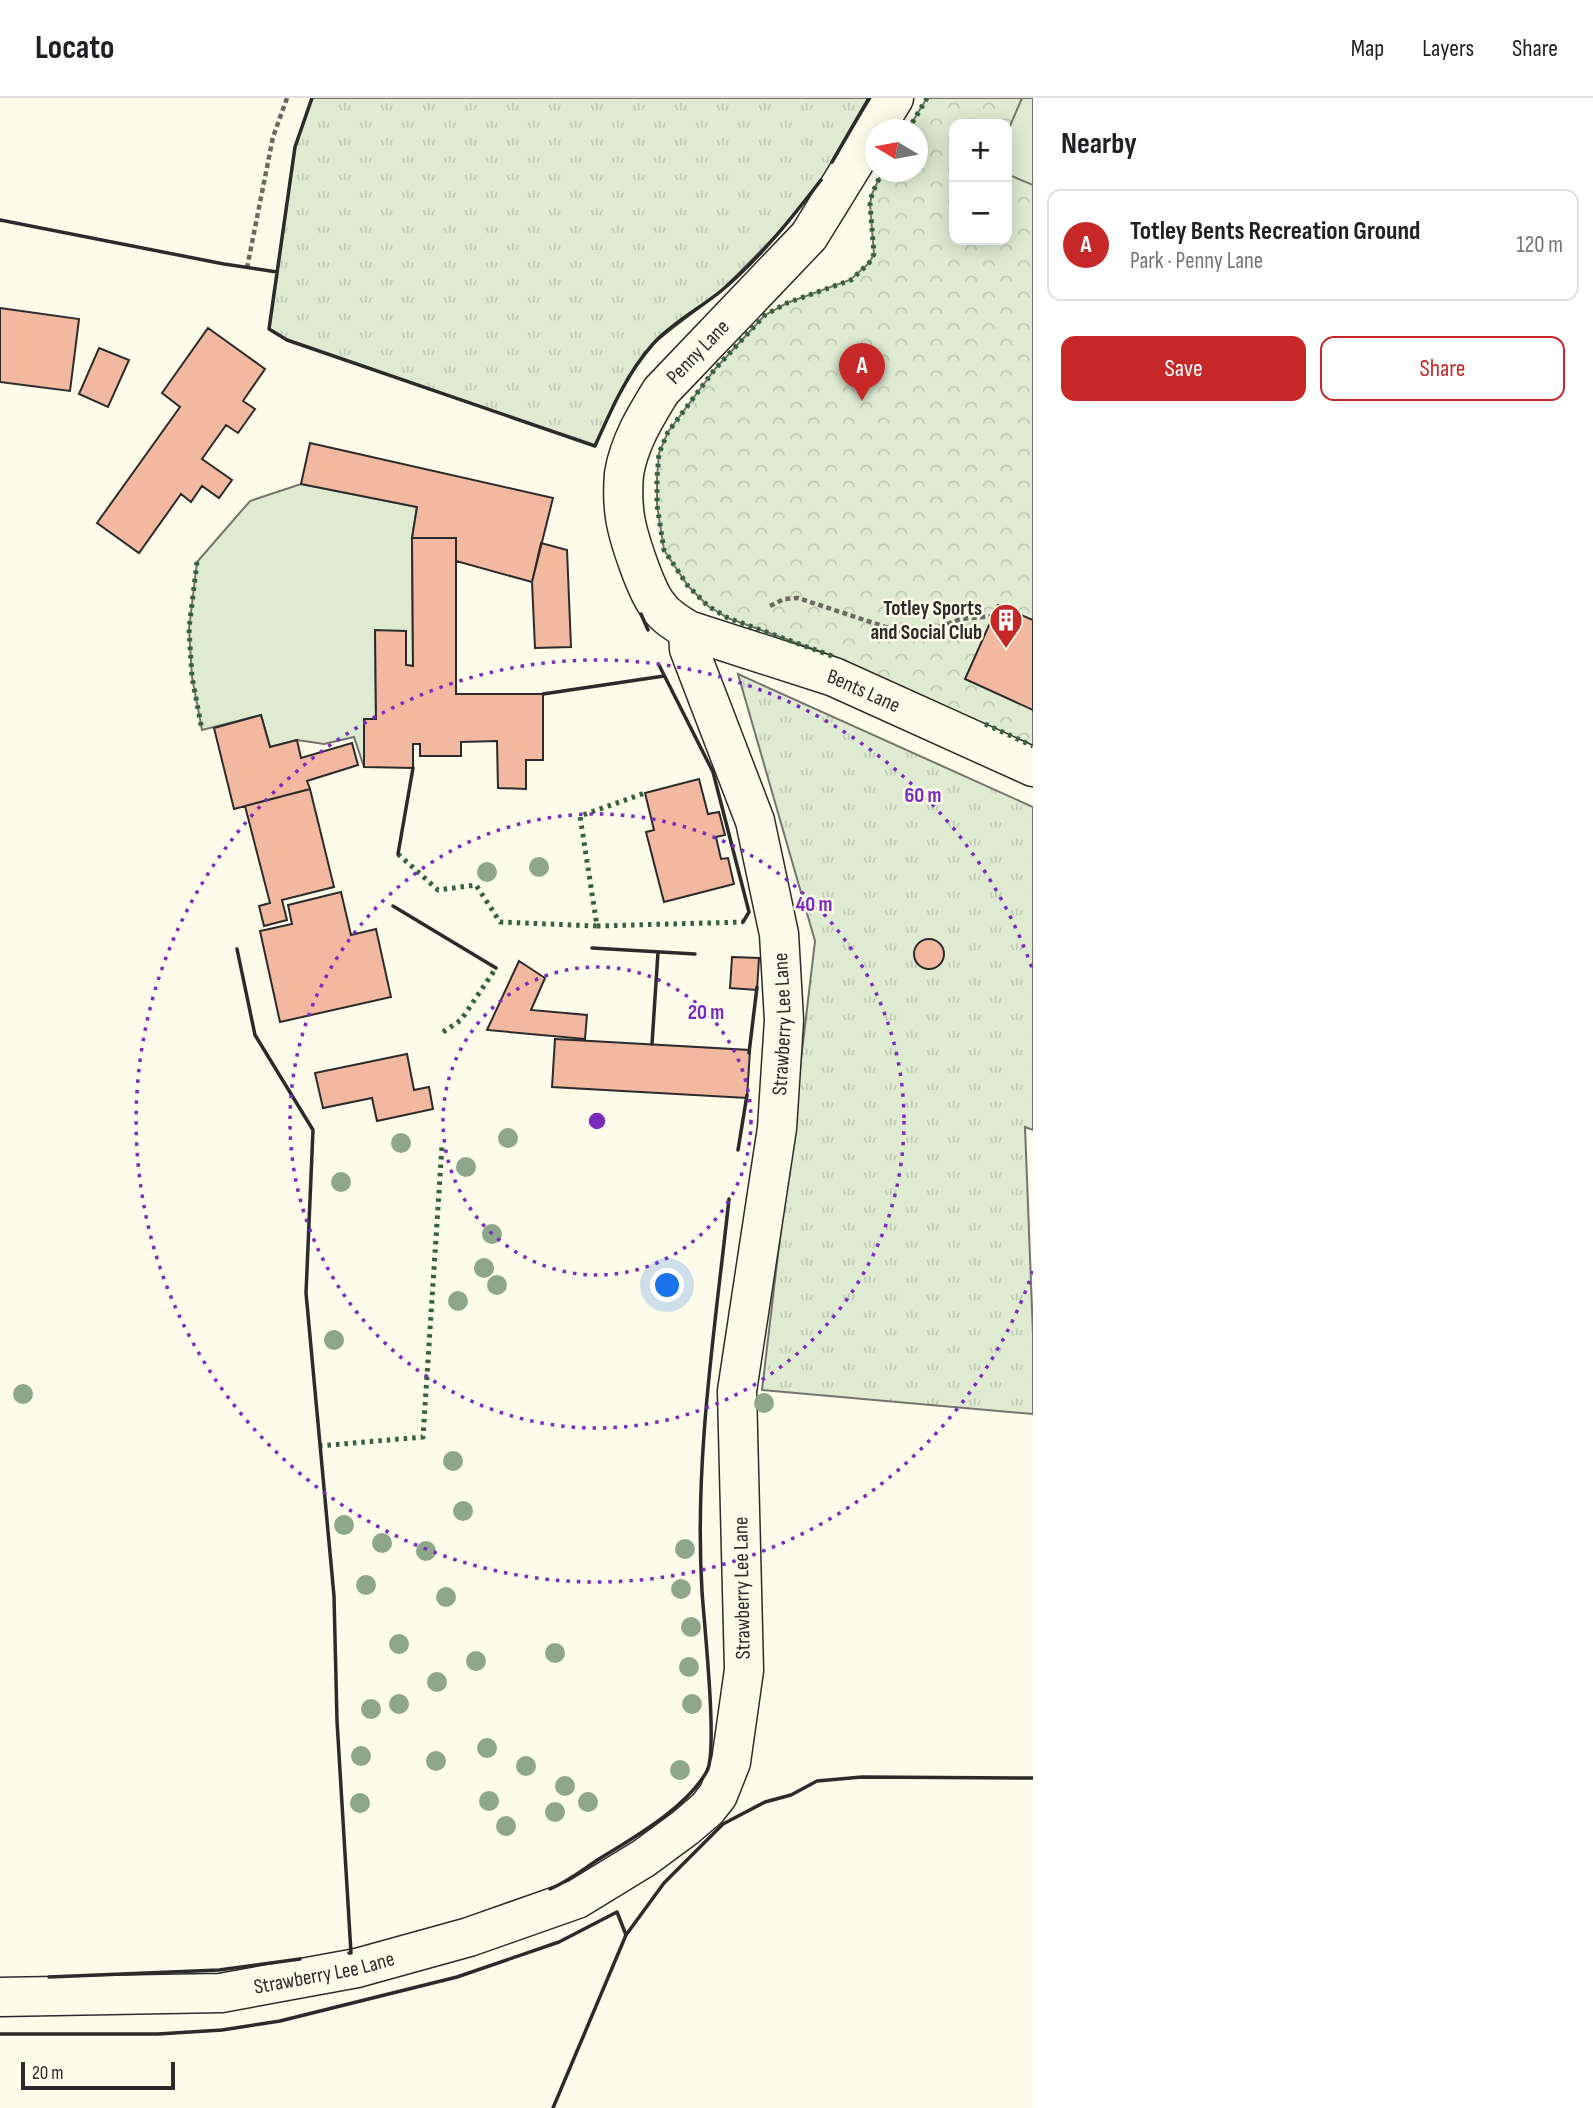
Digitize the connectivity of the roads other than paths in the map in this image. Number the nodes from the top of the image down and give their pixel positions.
1 (894, 98) edge
2 (688, 630) junction
3 (1033, 767) edge
4 (0, 1997) edge

1 - 2 street, Penny Lane
2 - 3 street, Bents Lane
2 - 4 street, Strawberry Lee Lane

